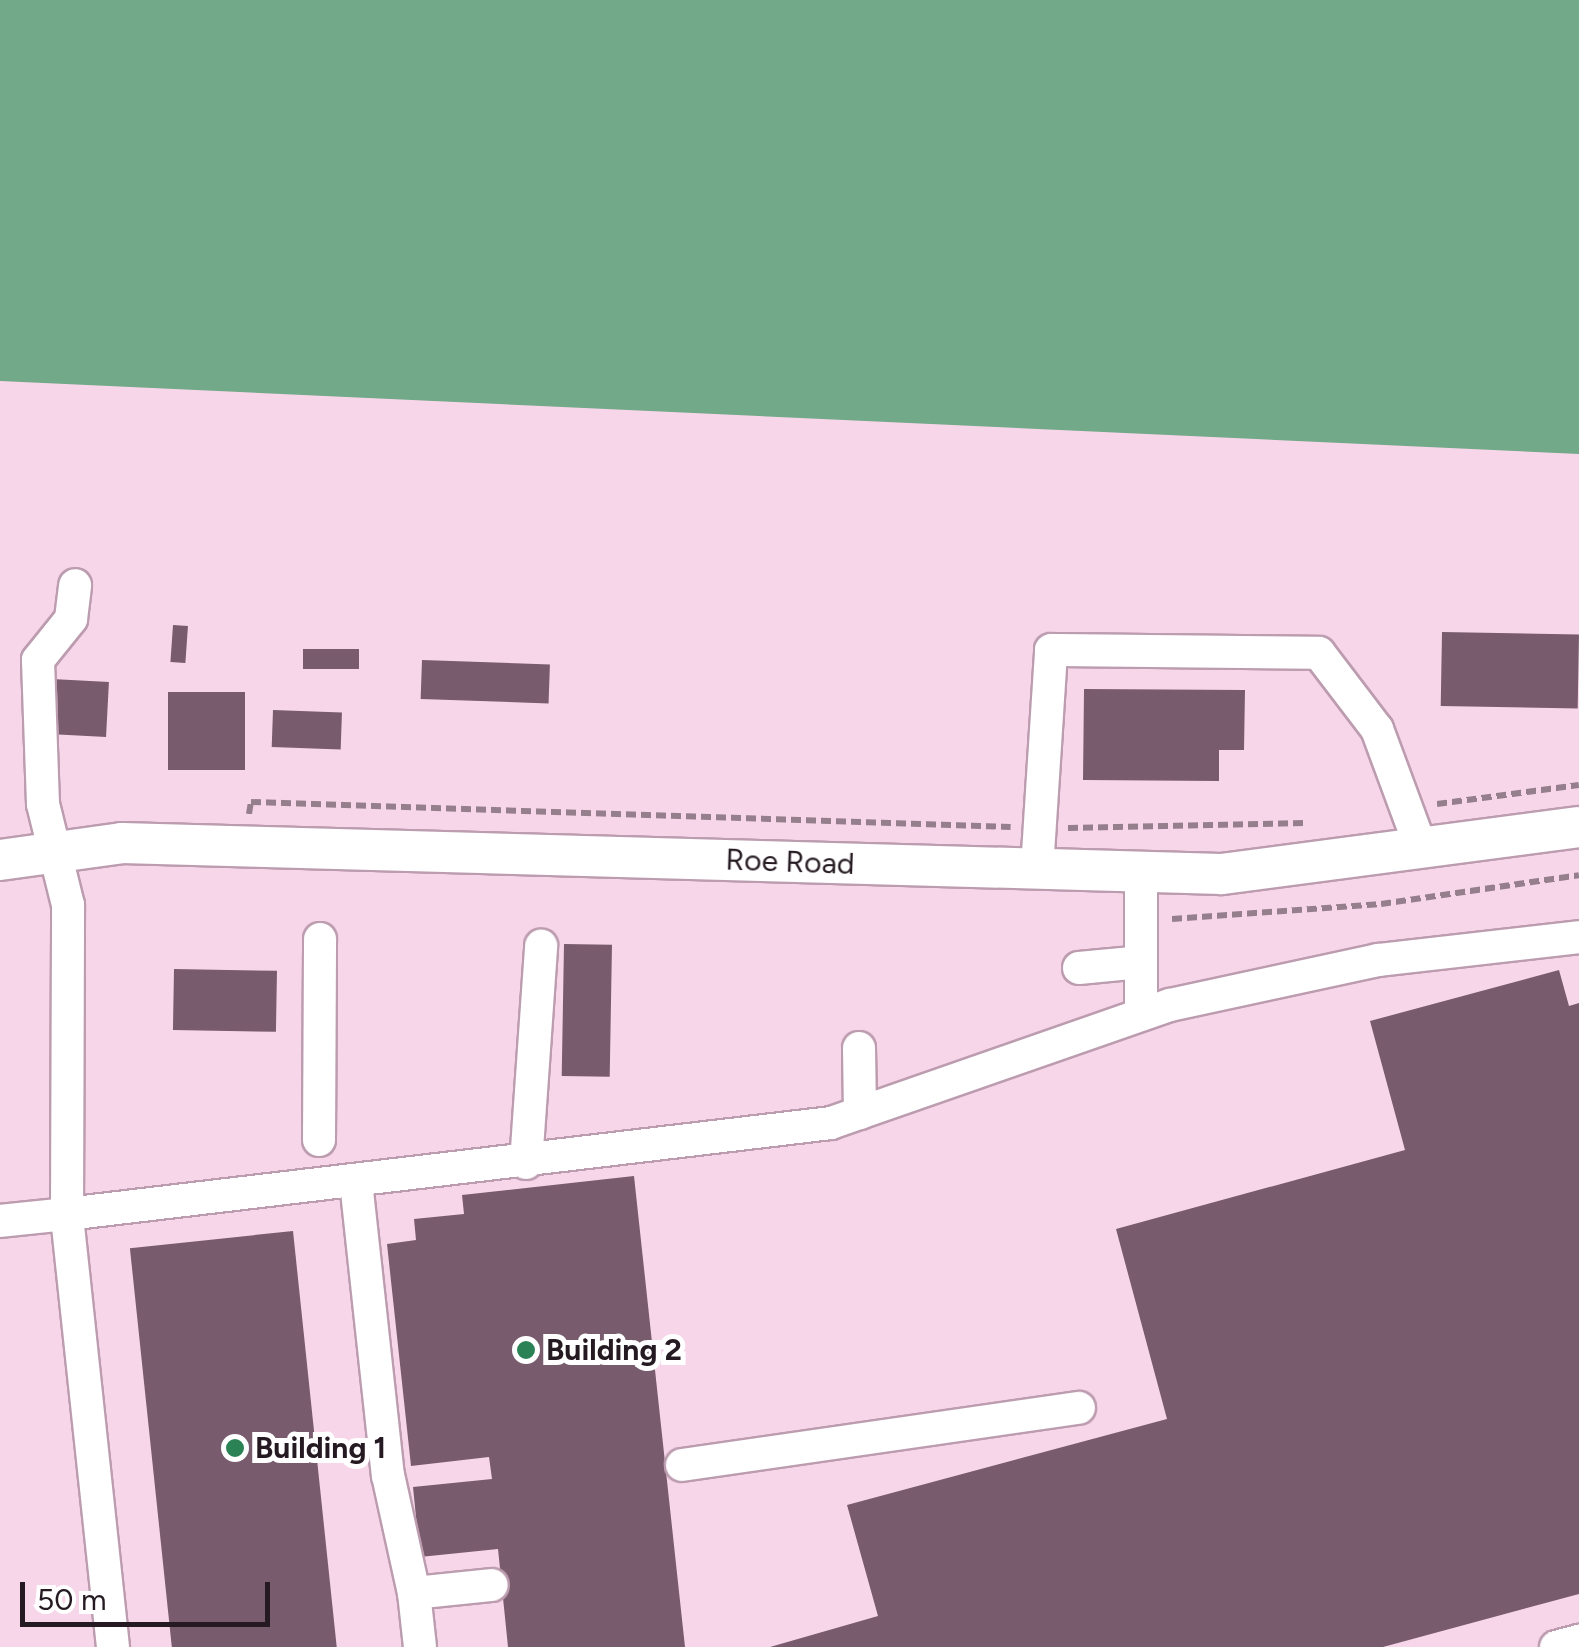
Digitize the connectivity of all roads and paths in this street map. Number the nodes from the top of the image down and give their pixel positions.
1 (75, 585) dead end
2 (1579, 784) edge
3 (1406, 809) junction
4 (1328, 820) dead end
5 (1579, 827) edge
6 (1039, 828) junction
7 (245, 846) junction
8 (1421, 848) junction
9 (55, 849) junction
10 (0, 860) edge
11 (1036, 869) junction
12 (1141, 872) junction
13 (1579, 874) edge
14 (1141, 918) junction
15 (1579, 937) edge
16 (320, 939) dead end
17 (541, 946) dead end
18 (1141, 962) junction
19 (1079, 968) dead end
20 (1140, 1014) junction
21 (859, 1048) dead end
22 (860, 1113) junction
23 (319, 1140) dead end
24 (526, 1163) junction
25 (356, 1182) junction
26 (67, 1214) junction
27 (0, 1221) edge
28 (1078, 1408) dead end
29 (682, 1466) dead end
30 (492, 1585) dead end
31 (414, 1593) junction
32 (1579, 1641) edge
33 (113, 1647) edge
34 (420, 1647) edge
35 (1556, 1647) edge

1 - 9 street
2 - 3 path
3 - 6 street
3 - 8 street
4 - 6 path
5 - 8 main road, Roe Road
6 - 7 path
6 - 11 street
7 - 9 main road, Roe Road
7 - 11 main road, Roe Road
8 - 12 main road, Roe Road
9 - 10 main road, Roe Road
9 - 26 street
11 - 12 main road, Roe Road
12 - 14 street
13 - 14 path
14 - 18 street
15 - 20 street
16 - 23 street
17 - 24 street
18 - 19 street
18 - 20 street
20 - 22 street
21 - 22 street
22 - 24 street
24 - 25 street
25 - 26 street
25 - 31 street
26 - 27 street
26 - 33 street
28 - 29 street
30 - 31 street
31 - 34 street
32 - 35 street

